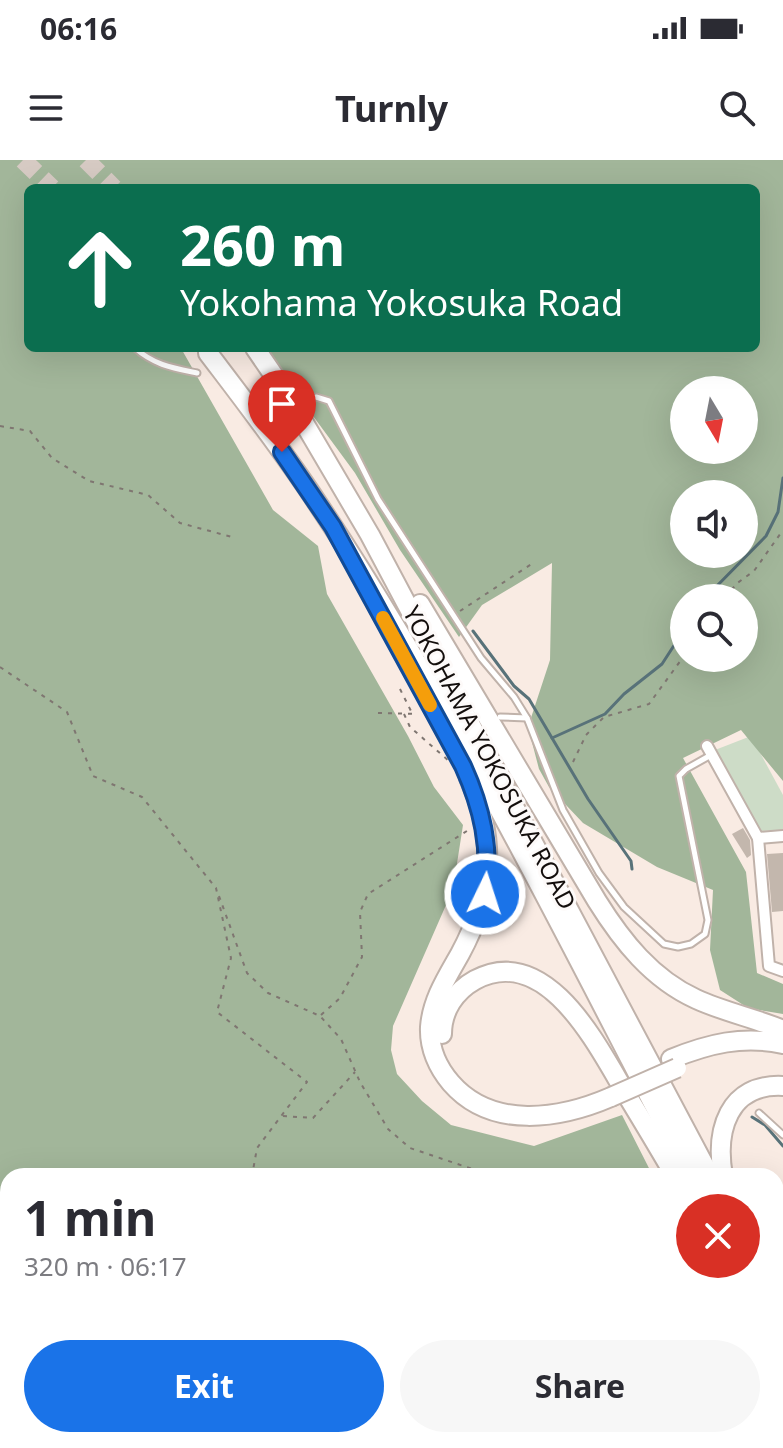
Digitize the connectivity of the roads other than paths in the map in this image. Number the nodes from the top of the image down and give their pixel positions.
1 (139, 352) edge
2 (258, 352) edge
3 (208, 353) dead end
4 (197, 373) dead end
5 (316, 397) dead end
6 (324, 454) junction
7 (333, 527) junction
8 (500, 717) dead end
9 (527, 718) junction
10 (709, 750) joint
11 (783, 836) edge
12 (758, 838) junction
13 (783, 971) edge
14 (783, 1030) edge
15 (783, 1044) edge
16 (783, 1055) edge
17 (674, 1063) junction
18 (783, 1086) edge
19 (609, 1092) junction
20 (759, 1113) dead end
21 (783, 1135) edge
22 (670, 1168) edge
23 (687, 1168) edge
24 (706, 1168) edge
25 (722, 1168) edge

1 - 4 lane
2 - 6 highway, YOKOHAMA YOKOSUKA ROAD
3 - 7 highway, YOKOHAMA YOKOSUKA ROAD
5 - 9 lane
6 - 14 highway
6 - 24 highway, YOKOHAMA YOKOSUKA ROAD
7 - 19 highway
7 - 23 highway, YOKOHAMA YOKOSUKA ROAD
8 - 9 lane
9 - 10 lane
10 - 12 street
11 - 12 street
12 - 13 street
15 - 17 highway
16 - 17 highway
17 - 19 highway, bridge
18 - 25 highway
19 - 22 highway
20 - 21 lane

